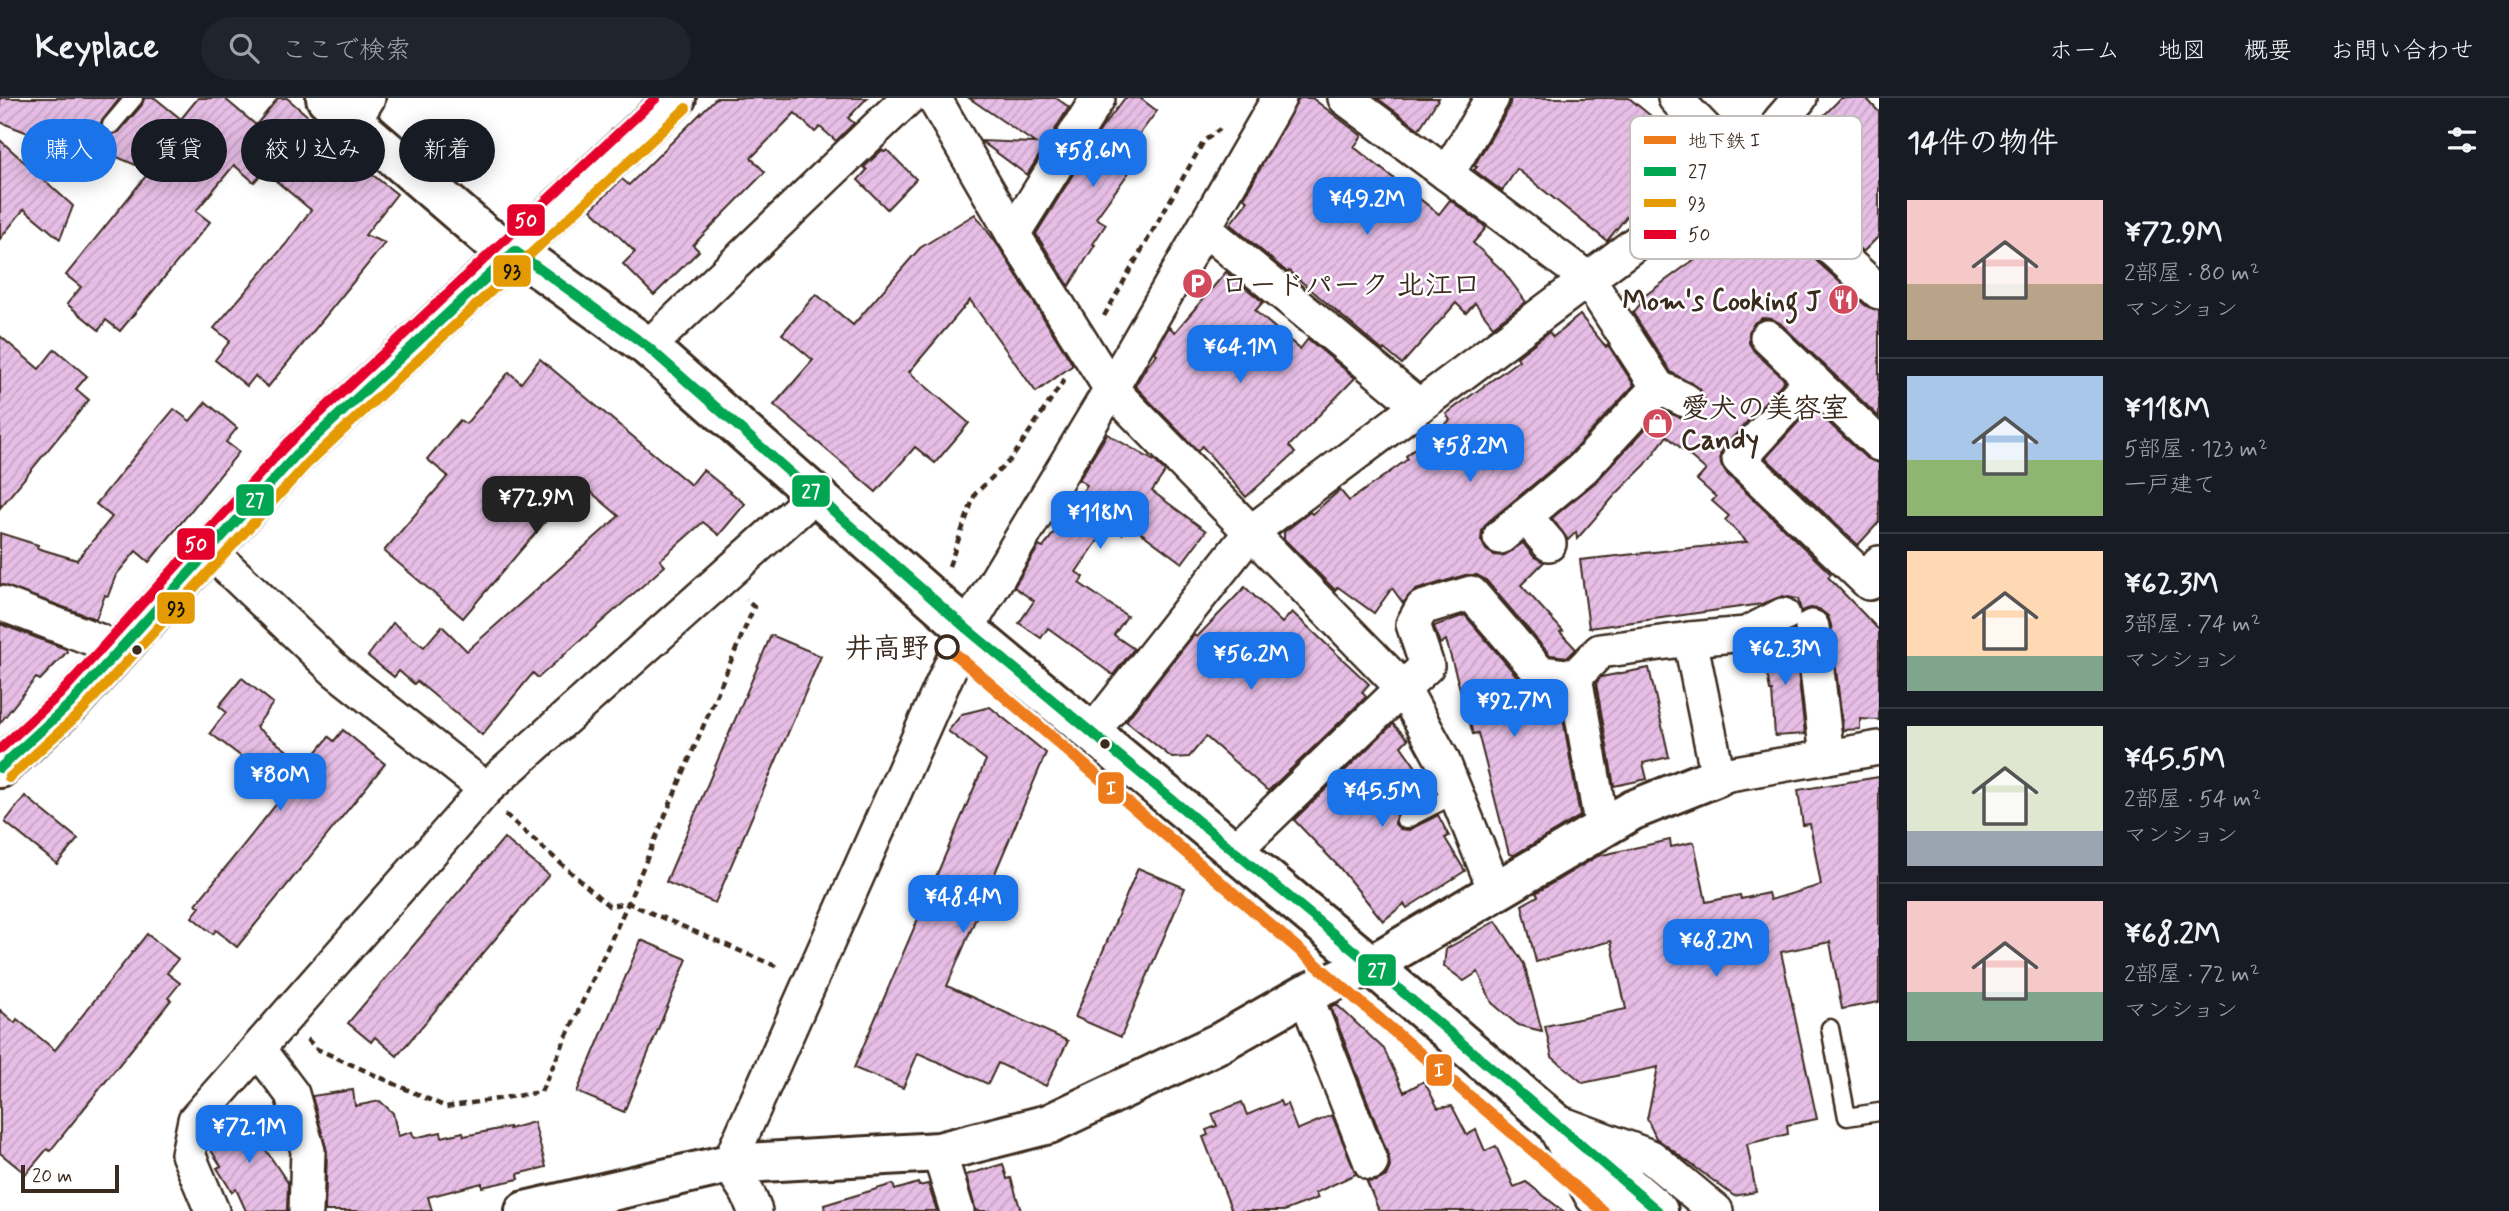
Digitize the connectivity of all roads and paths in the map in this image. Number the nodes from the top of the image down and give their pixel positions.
1 (134, 98) edge
2 (676, 98) edge
3 (908, 98) edge
4 (934, 98) edge
5 (1098, 98) edge
6 (1279, 98) edge
7 (1345, 98) edge
8 (1492, 98) edge
9 (1675, 98) edge
10 (350, 106) edge
11 (1692, 116) edge
12 (116, 119) edge
13 (1447, 174) junction
14 (1205, 229) junction
15 (1013, 233) junction
16 (1630, 248) edge
17 (515, 251) junction
18 (1843, 259) edge
19 (1588, 279) junction
20 (1879, 292) edge
21 (1768, 337) dead end
22 (648, 347) junction
23 (1812, 379) junction
24 (1111, 389) junction
25 (1419, 406) junction
26 (1879, 444) edge
27 (814, 496) junction
28 (1525, 516) junction
29 (1250, 533) junction
30 (1500, 537) dead end
31 (1549, 544) dead end
32 (210, 551) junction
33 (1879, 563) edge
34 (737, 593) dead end
35 (0, 603) edge
36 (967, 629) junction
37 (1690, 639) junction
38 (118, 653) junction
39 (1575, 677) junction
40 (1403, 688) junction
41 (1091, 734) junction
42 (1879, 748) edge
43 (1827, 757) junction
44 (0, 768) edge
45 (1718, 775) junction
46 (1456, 794) junction
47 (492, 799) junction
48 (1405, 820) dead end
49 (1602, 828) junction
50 (1233, 852) junction
51 (1495, 890) junction
52 (628, 903) junction
53 (1371, 965) junction
54 (791, 972) dead end
55 (1305, 994) junction
56 (1830, 1028) dead end
57 (298, 1031) dead end
58 (258, 1049) junction
59 (1879, 1112) edge
60 (1550, 1119) junction
61 (939, 1152) junction
62 (1371, 1163) dead end
63 (729, 1164) junction
64 (608, 1202) edge
65 (1599, 1206) edge
66 (212, 1211) edge
67 (306, 1211) edge
68 (525, 1211) edge
69 (755, 1211) edge
70 (957, 1211) edge
71 (1658, 1211) edge
72 (1716, 1211) edge

1 - 12 lane
2 - 17 street
3 - 22 street
4 - 15 street
5 - 15 street
6 - 14 street
7 - 13 street
8 - 13 street
9 - 11 street
10 - 17 street
13 - 19 street
14 - 24 street
14 - 25 street
15 - 24 street
16 - 19 street
17 - 22 street
17 - 32 street
18 - 20 street
19 - 25 street
19 - 28 street
21 - 23 street
22 - 27 street
23 - 26 street
23 - 33 street
24 - 29 street
24 - 36 street
25 - 29 street
27 - 36 street
27 - 47 street
28 - 30 street
28 - 31 street
29 - 40 street
29 - 41 street
32 - 38 street
32 - 47 street
34 - 52 path
35 - 38 street
36 - 41 street
36 - 63 street
37 - 39 street
37 - 43 street
37 - 45 street
38 - 44 street
39 - 40 street
39 - 49 street
40 - 46 street
40 - 50 street
41 - 50 street
42 - 43 street
43 - 45 street
45 - 49 street
46 - 48 lane
46 - 51 street
47 - 52 path
47 - 58 street
49 - 51 street
50 - 53 street
51 - 53 street
52 - 54 path
52 - 57 path
53 - 55 street
53 - 60 street
55 - 61 street
55 - 62 street
56 - 59 lane
58 - 66 street
58 - 67 street
60 - 65 street
60 - 71 street
60 - 72 street
61 - 63 street
61 - 70 street
63 - 64 street
63 - 69 street
64 - 68 street

